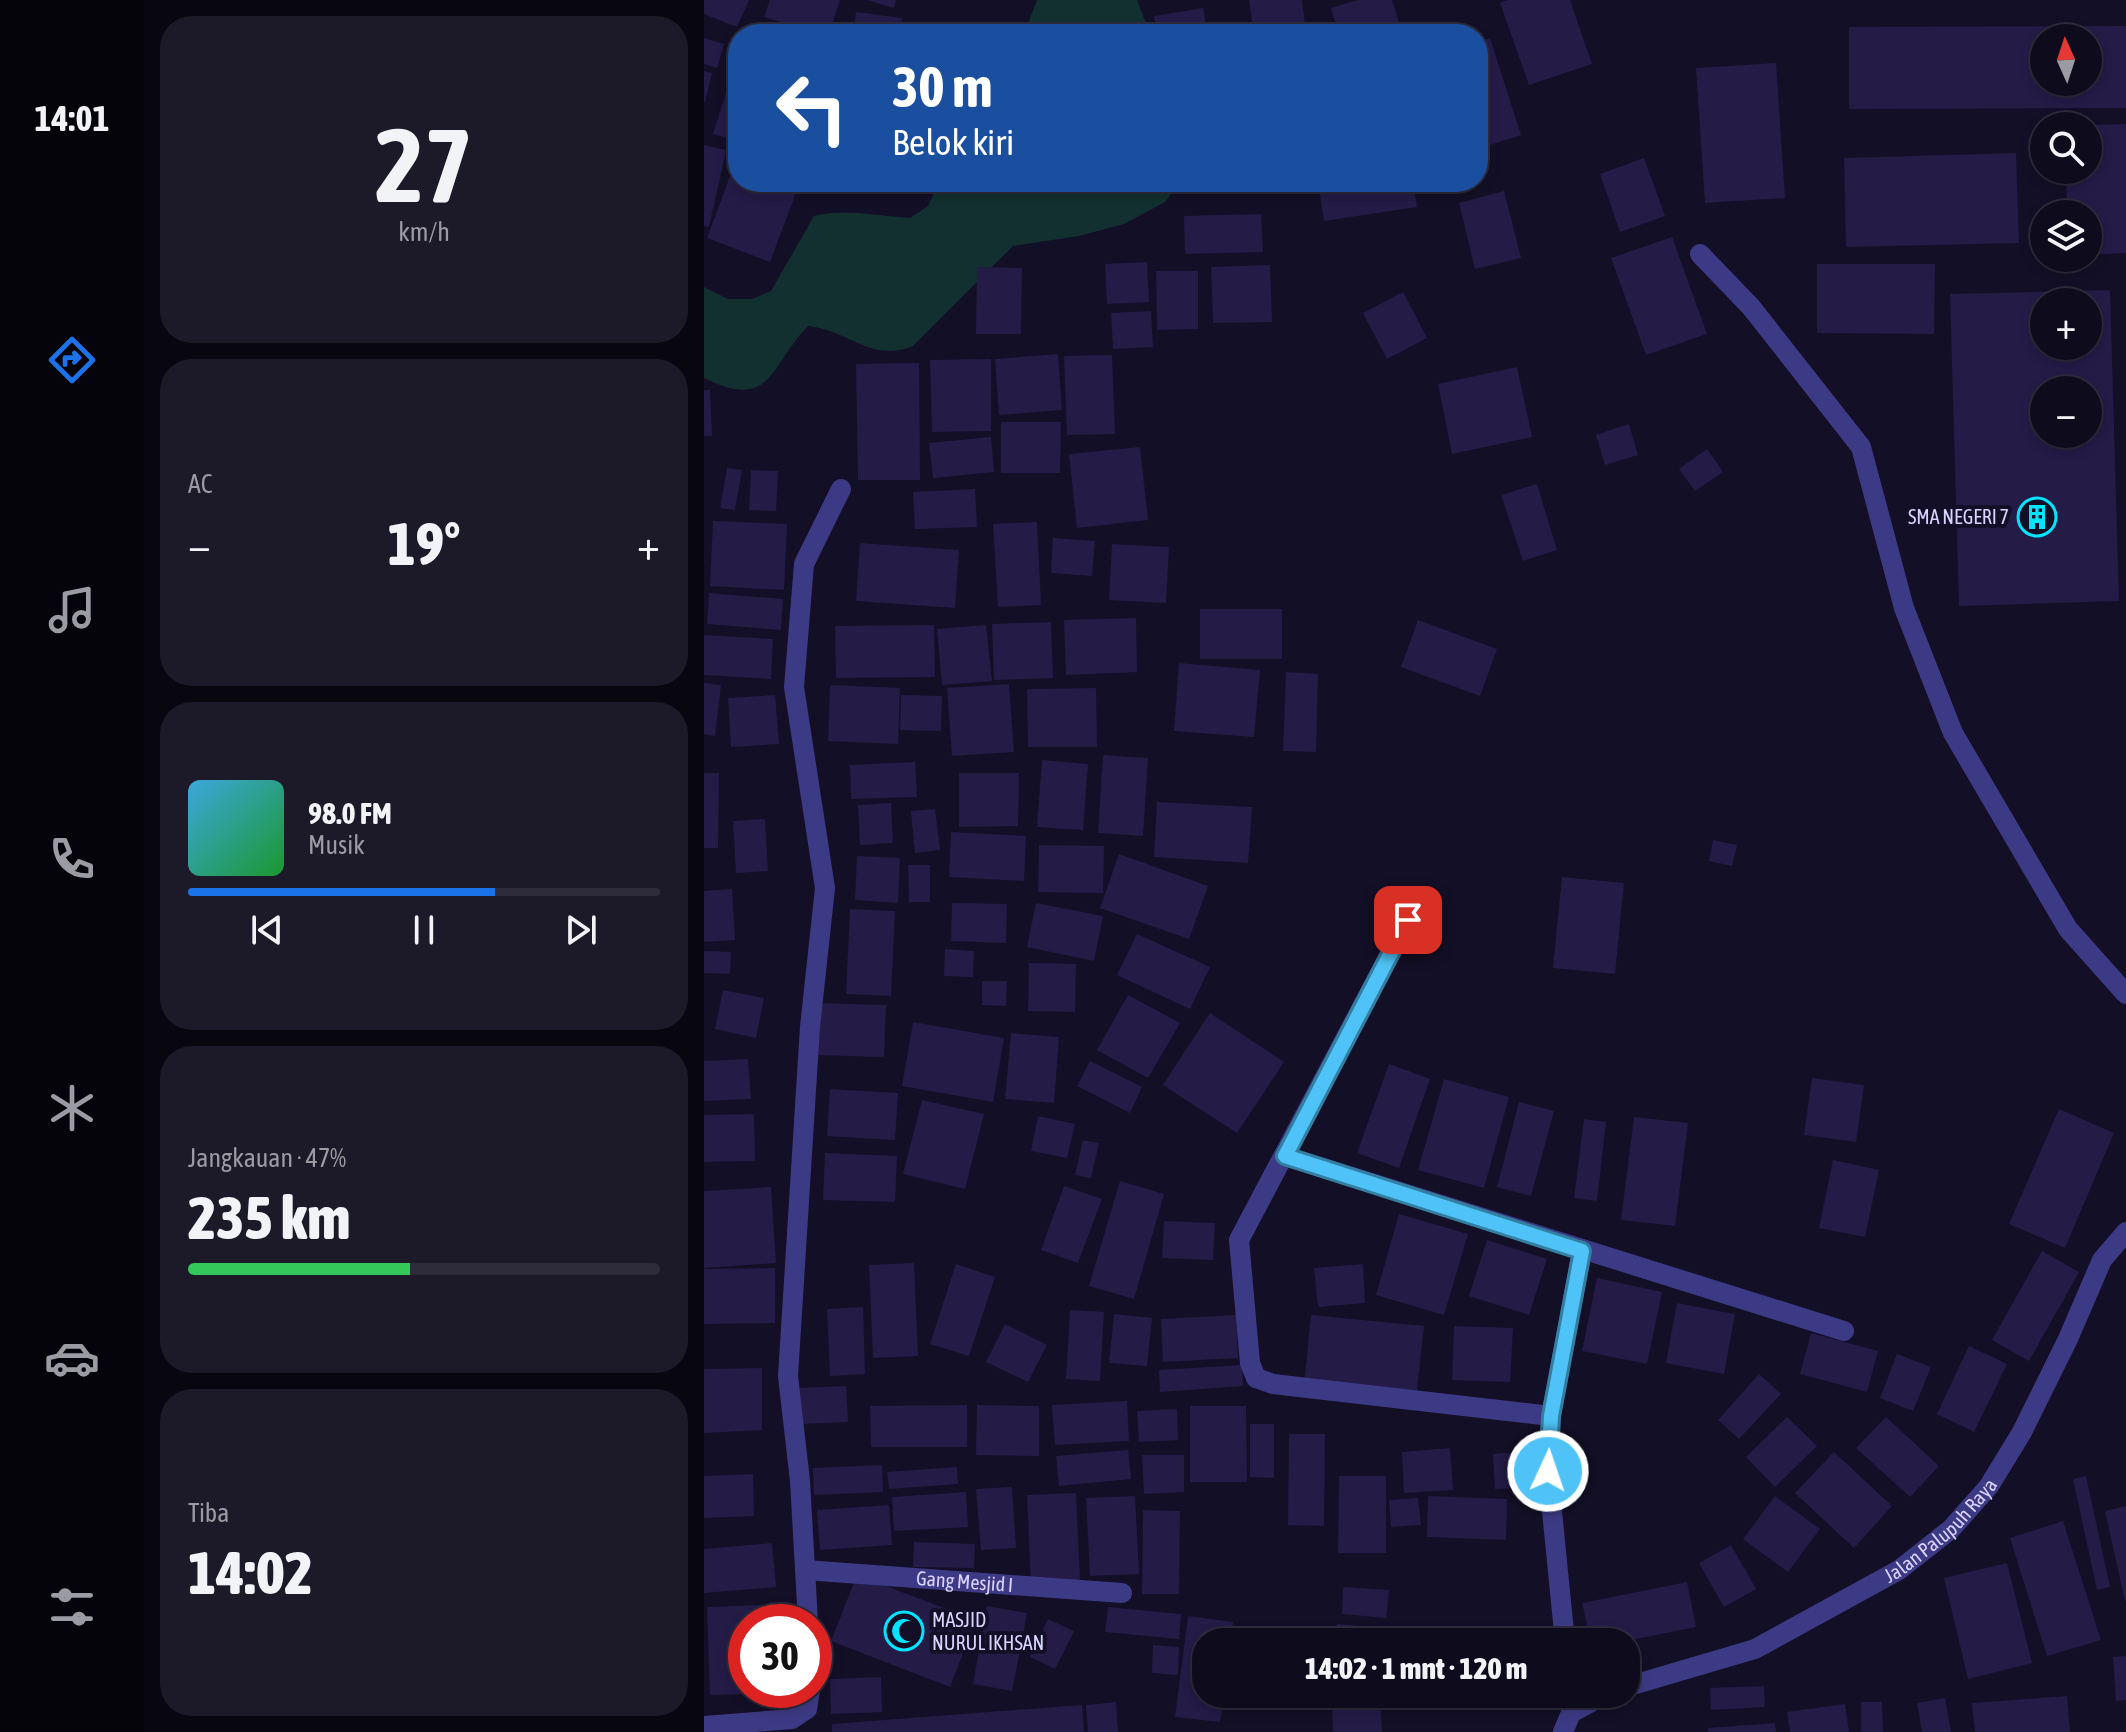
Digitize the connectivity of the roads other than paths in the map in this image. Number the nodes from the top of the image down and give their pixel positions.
1 (1700, 254) dead end
2 (841, 489) dead end
3 (1408, 920) dead end
4 (2126, 994) edge
5 (1285, 1156) junction
6 (2125, 1227) edge
7 (1582, 1251) junction
8 (1844, 1331) dead end
9 (1551, 1416) junction
10 (805, 1570) junction
11 (1122, 1593) dead end
12 (807, 1604) edge
13 (1564, 1628) edge
14 (1640, 1683) edge
15 (807, 1708) edge
16 (704, 1726) edge

1 - 4 street
2 - 10 street
3 - 5 street
5 - 7 street
5 - 9 street
6 - 14 street, Jalan Palupuh Raya
7 - 8 street
7 - 9 street
9 - 13 street
10 - 11 street, Gang Mesjid I
10 - 12 street
15 - 16 street

